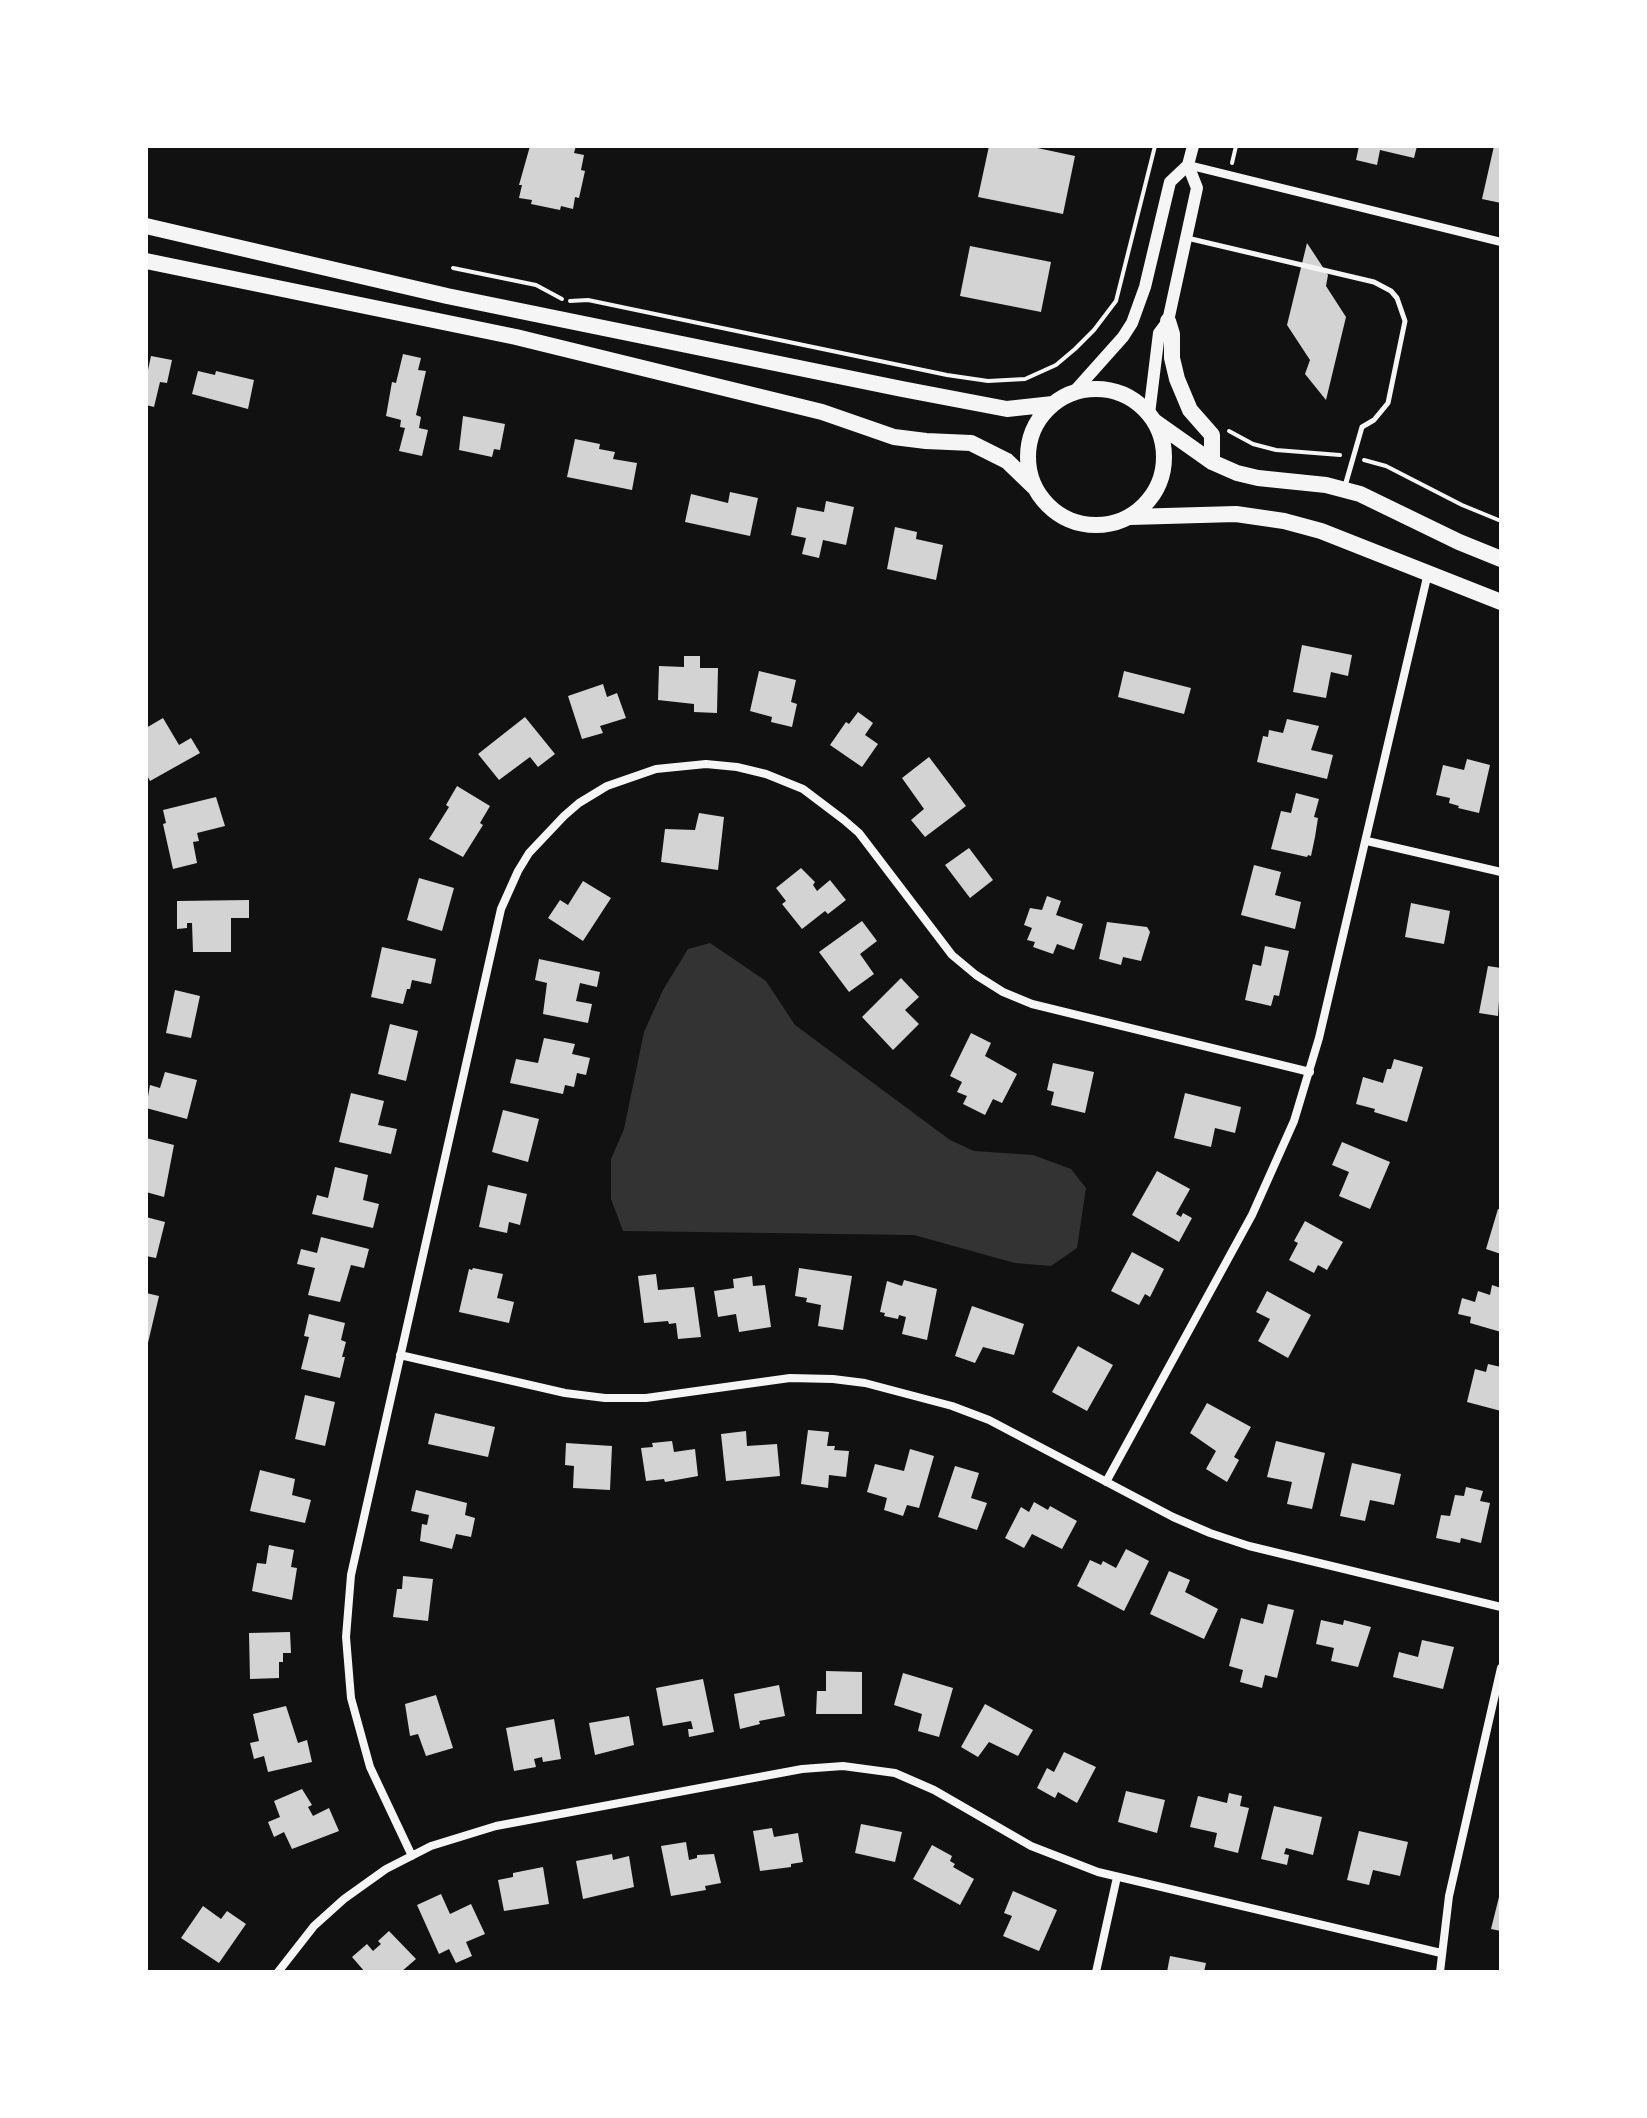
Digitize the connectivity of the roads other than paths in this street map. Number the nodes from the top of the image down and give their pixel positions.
1 (1193, 146) edge
2 (1188, 165) junction
3 (146, 226) edge
4 (1186, 238) junction
5 (1501, 242) edge
6 (146, 261) edge
7 (1168, 321) junction
8 (1073, 393) junction
9 (1053, 404) junction
10 (1151, 417) junction
11 (1212, 462) junction
12 (1034, 487) junction
13 (1343, 489) junction
14 (1130, 517) junction
15 (1501, 559) edge
16 (1428, 573) junction
17 (1501, 602) edge
18 (1367, 841) junction
19 (1501, 872) edge
20 (1310, 1072) junction
21 (400, 1355) junction
22 (1106, 1482) junction
23 (1501, 1607) edge
24 (1501, 1668) edge
25 (412, 1856) junction
26 (1117, 1877) junction
27 (1441, 1953) junction
28 (278, 1972) edge
29 (1096, 1972) edge
30 (1440, 1972) edge

1 - 2 street
2 - 4 street
2 - 5 street
2 - 8 street
3 - 9 main road
4 - 7 street
4 - 13 lane
6 - 12 main road
7 - 10 street
7 - 11 main road
8 - 9 main road
8 - 10 main road
9 - 12 main road
10 - 11 main road
10 - 14 main road
11 - 13 main road
12 - 14 main road
13 - 15 main road
14 - 16 main road
16 - 17 main road
16 - 18 street
18 - 19 street
18 - 20 street
20 - 21 street
20 - 22 street
21 - 22 street
21 - 25 street
22 - 23 street
24 - 27 street
25 - 26 street
25 - 28 street
26 - 27 street
26 - 29 street
27 - 30 street

